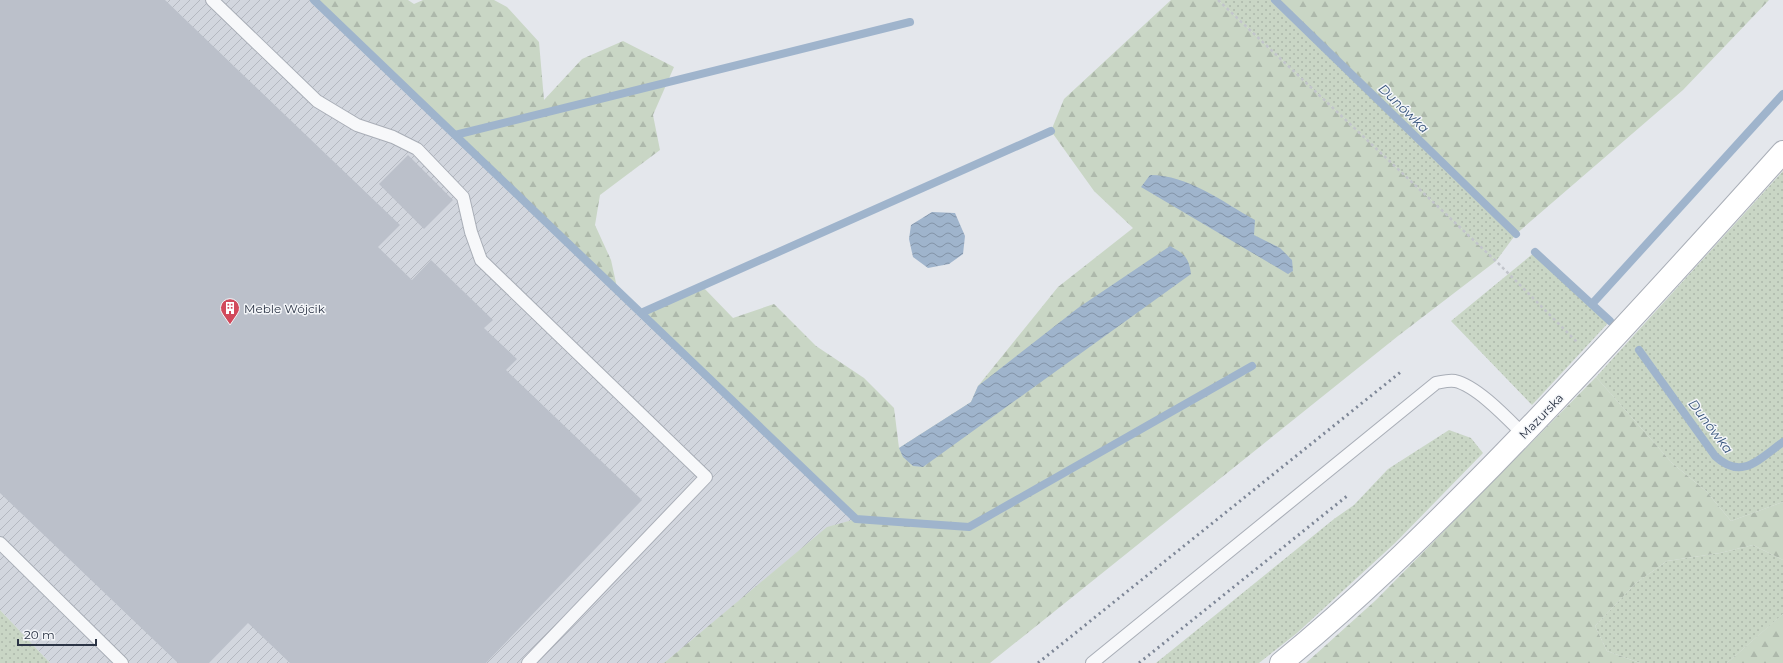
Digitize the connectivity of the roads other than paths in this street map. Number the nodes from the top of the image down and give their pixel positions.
1 (212, 0) edge
2 (1783, 152) edge
3 (1523, 434) junction
4 (0, 543) edge
5 (122, 663) edge
6 (528, 663) edge
7 (1092, 663) edge
8 (1281, 663) edge

1 - 6 lane
2 - 3 main road, Mazurska
3 - 7 lane
3 - 8 main road, Mazurska
4 - 5 lane

